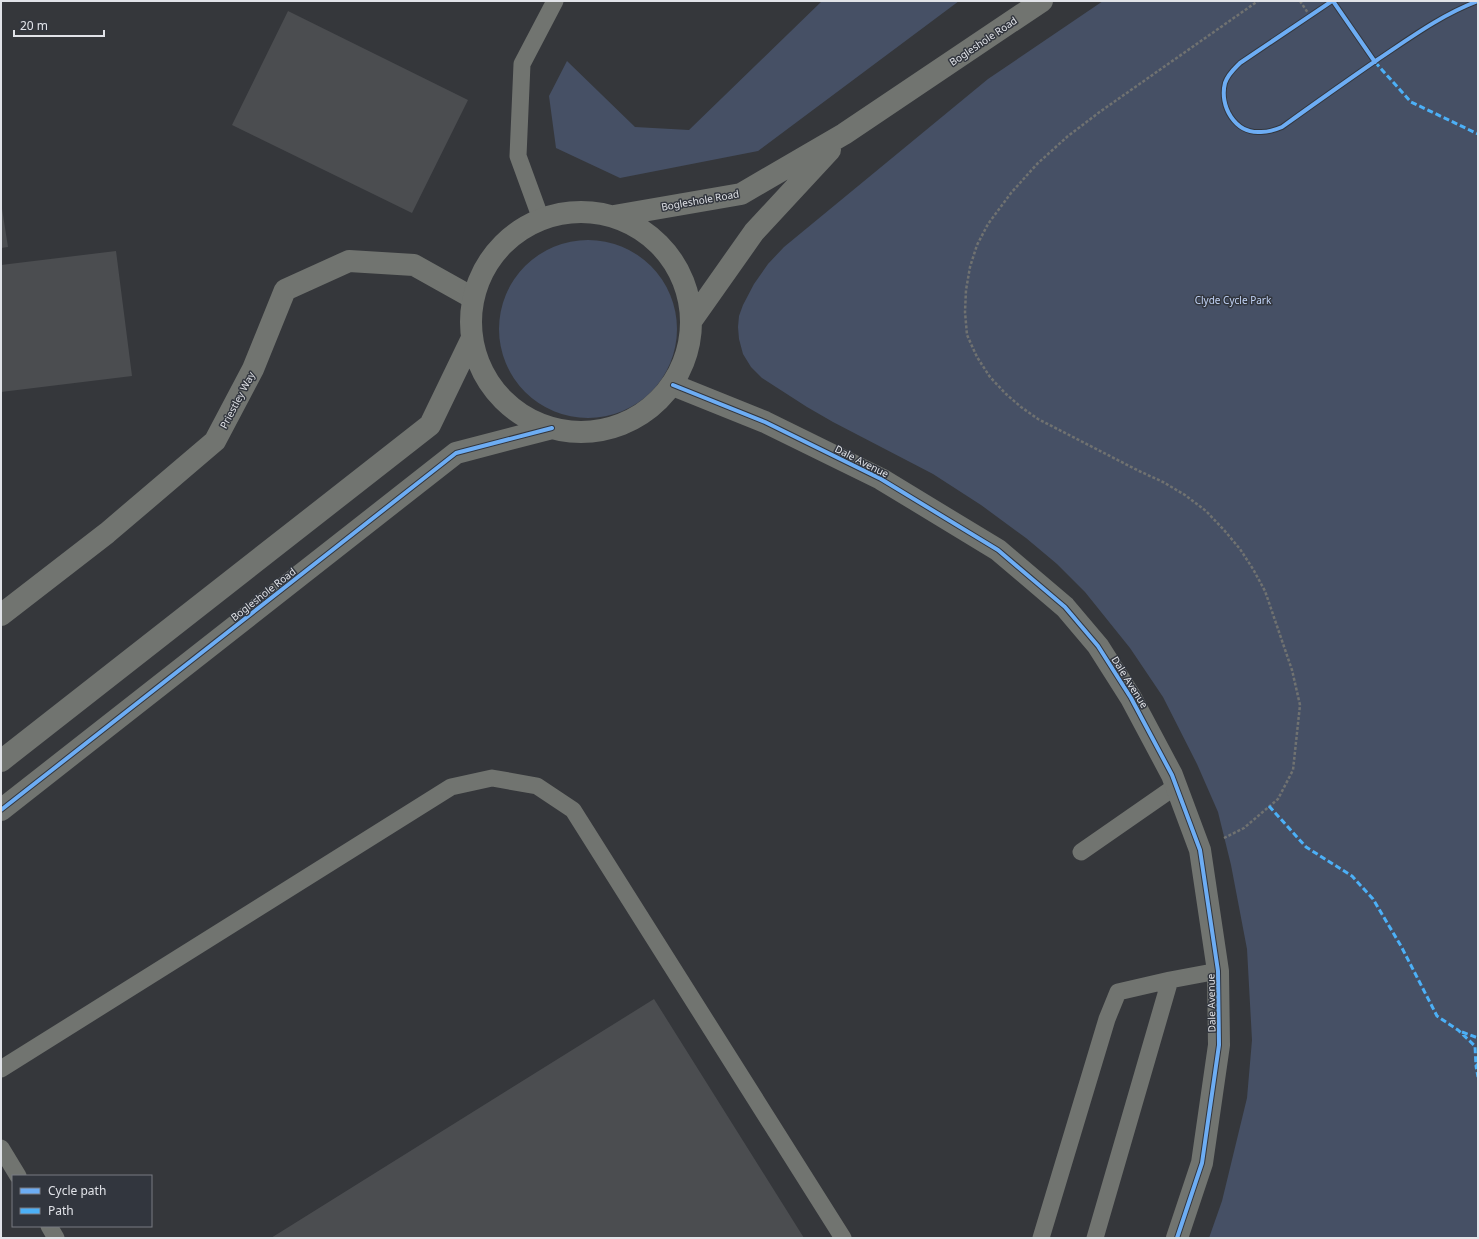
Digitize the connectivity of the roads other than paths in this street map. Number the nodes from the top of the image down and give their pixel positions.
1 (555, 1) edge
2 (1042, 1) edge
3 (844, 134) junction
4 (614, 216) junction
5 (541, 219) junction
6 (473, 298) junction
7 (692, 320) junction
8 (472, 338) junction
9 (673, 384) junction
10 (552, 428) junction
11 (1, 616) edge
12 (1, 761) edge
13 (1176, 786) junction
14 (1, 810) edge
15 (1081, 852) dead end
16 (1218, 971) junction
17 (1170, 980) junction
18 (1, 1069) edge
19 (1, 1148) edge
20 (17, 1175) edge
21 (50, 1227) edge
22 (56, 1238) edge
23 (843, 1238) edge
24 (1041, 1238) edge
25 (1095, 1238) edge
26 (1177, 1238) edge

1 - 5 lane
2 - 3 street, Bogleshole Road
3 - 4 street, Bogleshole Road
3 - 7 street, Bogleshole Road
4 - 5 street
4 - 7 street
5 - 6 street
6 - 8 street
6 - 11 street, Priestley Way
7 - 9 street
8 - 10 street
8 - 12 street
9 - 10 street
9 - 13 street, Dale Avenue
10 - 14 street, Bogleshole Road
13 - 15 lane
13 - 16 street, Dale Avenue
16 - 17 lane
16 - 26 street, Dale Avenue
17 - 24 lane
17 - 25 lane
18 - 23 lane
19 - 20 lane
21 - 22 lane

